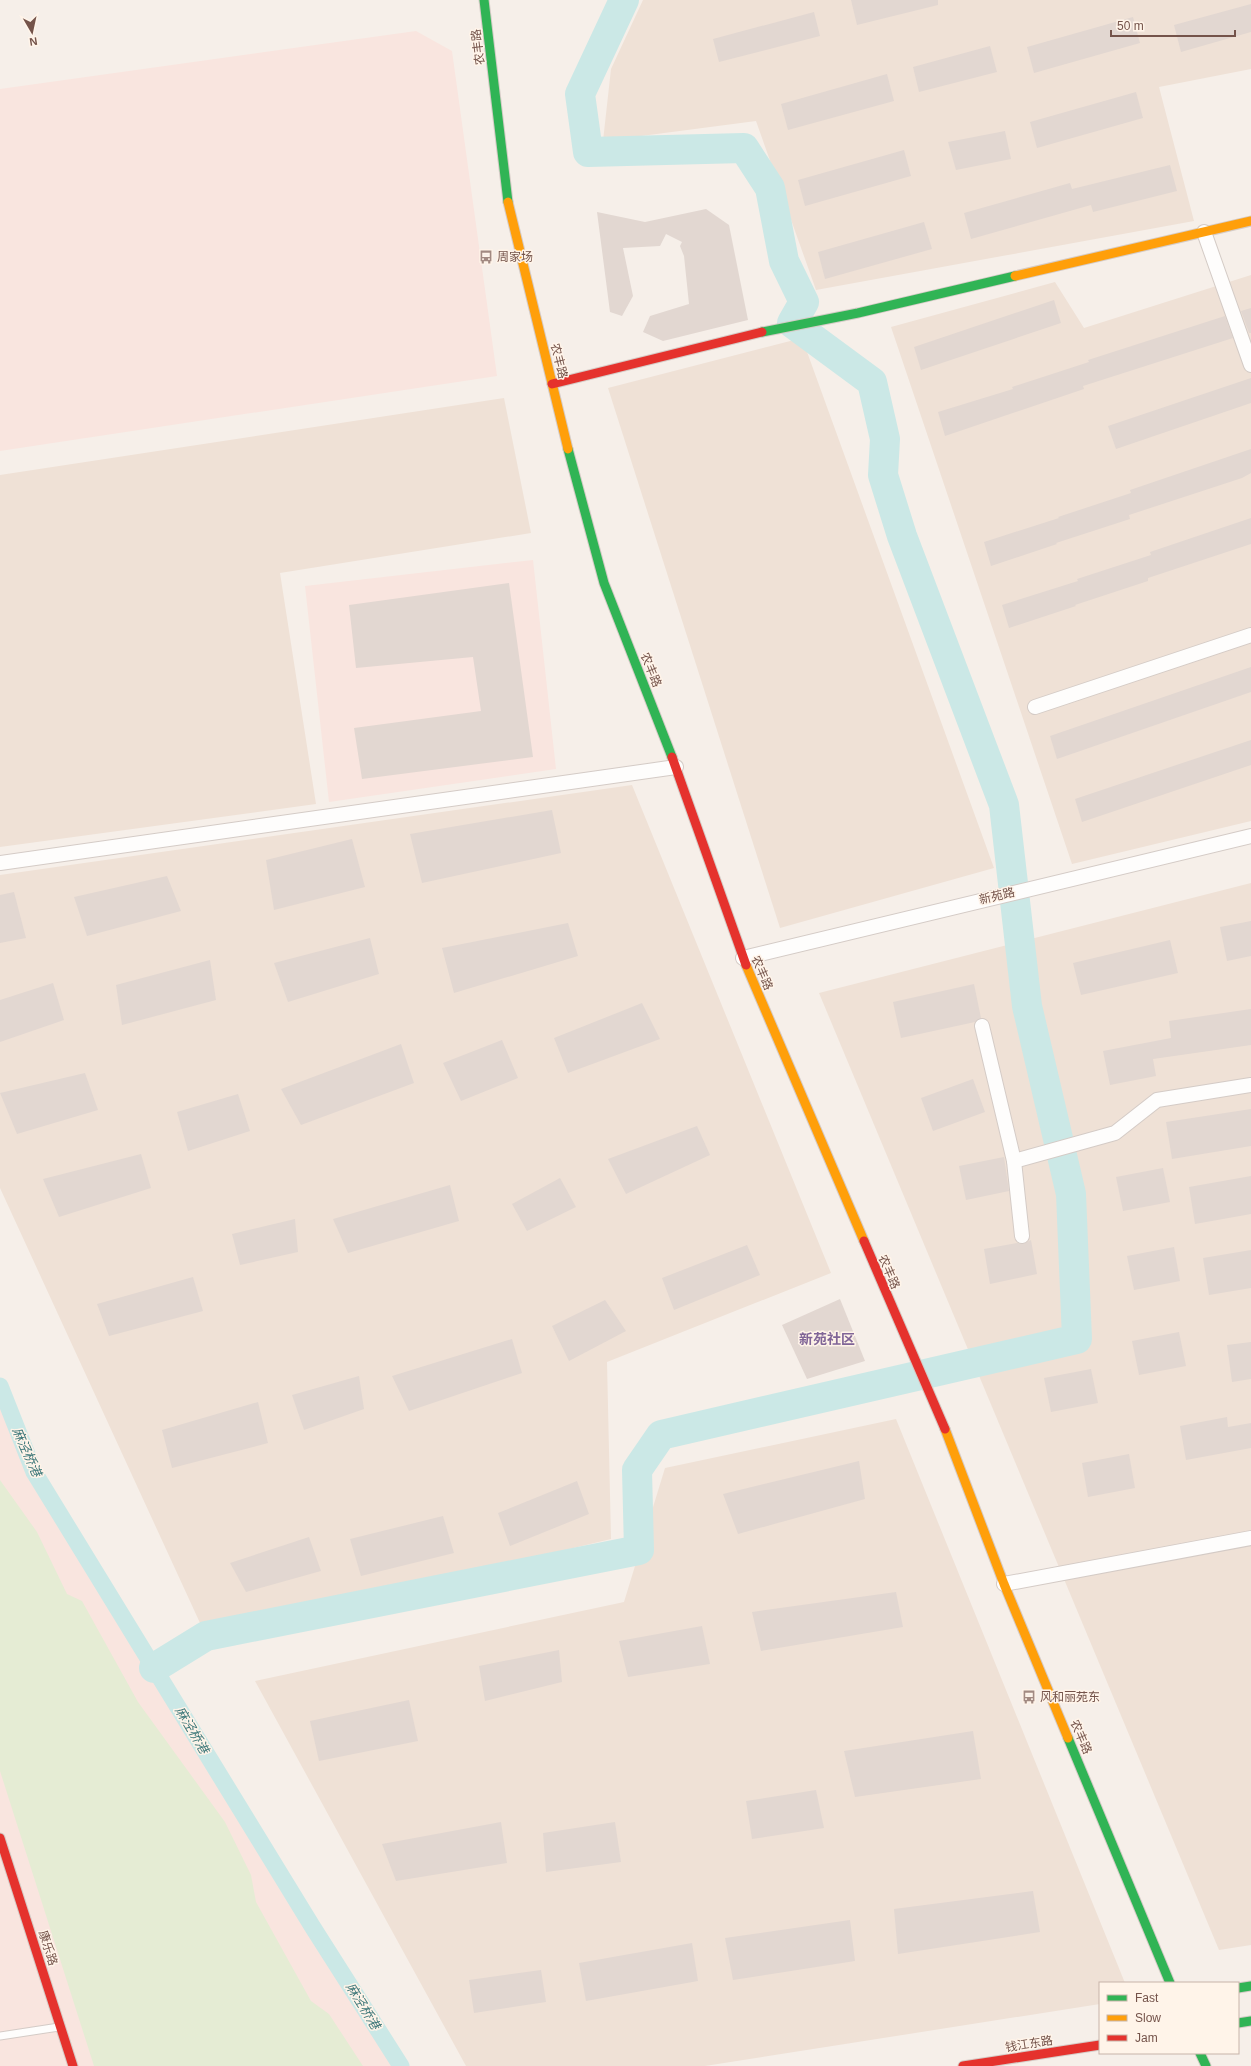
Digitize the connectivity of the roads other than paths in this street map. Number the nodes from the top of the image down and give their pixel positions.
1 (484, 0) edge
2 (1251, 221) edge
3 (1204, 232) junction
4 (1251, 365) edge
5 (552, 384) junction
6 (1251, 634) edge
7 (1035, 708) dead end
8 (676, 767) junction
9 (1251, 836) edge
10 (0, 863) edge
11 (743, 958) junction
12 (982, 1026) dead end
13 (1251, 1085) edge
14 (1014, 1161) junction
15 (1022, 1236) dead end
16 (1251, 1538) edge
17 (1004, 1584) junction
18 (0, 1838) edge
19 (1170, 1982) edge
20 (1251, 1986) edge
21 (1239, 1988) edge
22 (1251, 2021) edge
23 (1239, 2023) edge
24 (61, 2027) junction
25 (0, 2036) edge
26 (1099, 2045) edge
27 (1200, 2054) edge
28 (74, 2066) edge
29 (963, 2066) edge
30 (1206, 2066) edge

1 - 5 main road, 农丰路
2 - 3 main road
3 - 4 street
3 - 5 main road
5 - 8 main road, 农丰路
6 - 7 street
8 - 10 street
8 - 11 main road, 农丰路
9 - 11 street, 新苑路
11 - 17 main road, 农丰路
12 - 14 street
13 - 14 street
14 - 15 street
16 - 17 street
17 - 19 main road, 农丰路
18 - 24 main road, 康乐路
20 - 21 main road
22 - 23 main road
24 - 25 lane
24 - 28 main road, 康乐路
26 - 29 main road, 钱江东路
27 - 30 main road

